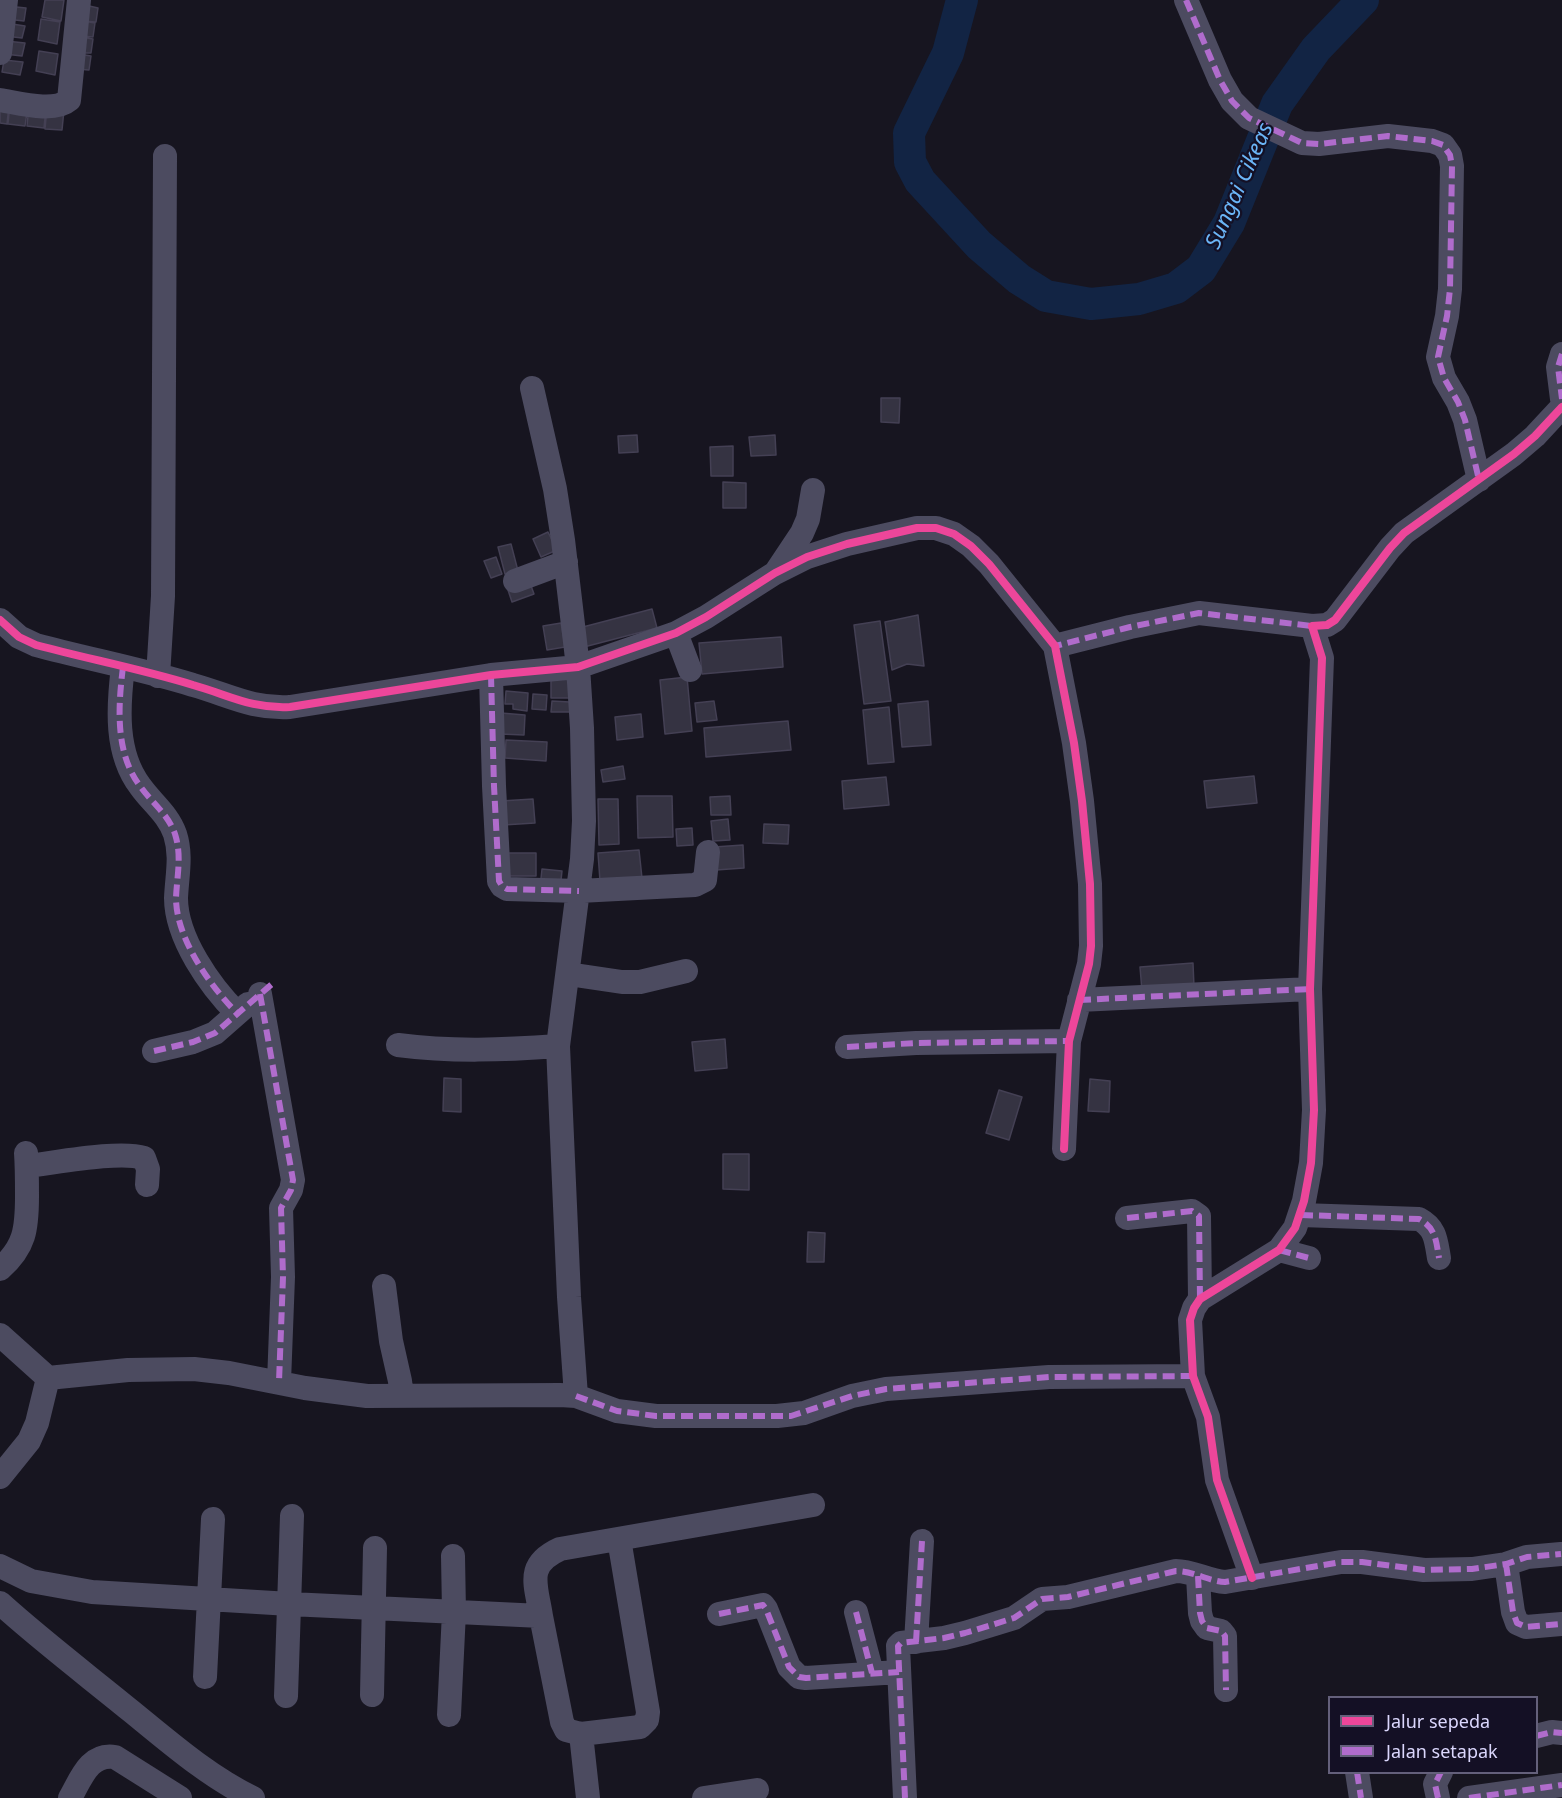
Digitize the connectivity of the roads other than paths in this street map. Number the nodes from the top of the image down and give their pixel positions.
1 (6, 0) edge
2 (79, 0) edge
3 (1186, 0) edge
4 (0, 53) edge
5 (0, 100) edge
6 (165, 156) dead end
7 (1562, 354) edge
8 (532, 388) dead end
9 (1562, 399) edge
10 (1562, 407) edge
11 (1479, 480) junction
12 (813, 490) dead end
13 (566, 562) junction
14 (776, 573) junction
15 (515, 581) dead end
16 (0, 620) edge
17 (1312, 626) junction
18 (676, 633) junction
19 (1055, 646) junction
20 (123, 667) junction
21 (578, 667) junction
22 (690, 670) dead end
23 (491, 675) junction
24 (158, 676) junction
25 (708, 852) dead end
26 (579, 891) junction
27 (686, 970) dead end
28 (568, 974) junction
29 (1310, 989) junction
30 (1079, 1000) junction
31 (237, 1014) junction
32 (1069, 1041) junction
33 (398, 1045) dead end
34 (558, 1046) junction
35 (847, 1047) dead end
36 (154, 1051) dead end
37 (1064, 1149) dead end
38 (147, 1185) dead end
39 (1301, 1215) junction
40 (1127, 1218) dead end
41 (1279, 1250) junction
42 (1309, 1258) dead end
43 (1439, 1258) dead end
44 (0, 1269) edge
45 (384, 1286) dead end
46 (1200, 1299) junction
47 (0, 1335) edge
48 (1193, 1376) junction
49 (48, 1378) junction
50 (279, 1382) junction
51 (402, 1396) junction
52 (576, 1396) junction
53 (2, 1472) edge
54 (813, 1505) dead end
55 (292, 1516) dead end
56 (213, 1519) dead end
57 (619, 1539) junction
58 (922, 1541) dead end
59 (375, 1548) dead end
60 (1561, 1554) edge
61 (453, 1556) dead end
62 (1506, 1564) junction
63 (0, 1566) edge
64 (1198, 1576) junction
65 (1252, 1578) junction
66 (208, 1599) junction
67 (0, 1603) edge
68 (290, 1604) junction
69 (375, 1607) junction
70 (454, 1612) junction
71 (856, 1612) dead end
72 (719, 1614) dead end
73 (541, 1616) junction
74 (1562, 1624) edge
75 (916, 1642) junction
76 (899, 1672) junction
77 (872, 1673) junction
78 (205, 1677) dead end
79 (1226, 1690) dead end
80 (372, 1695) dead end
81 (286, 1696) dead end
82 (449, 1715) dead end
83 (1562, 1732) edge
84 (581, 1734) junction
85 (1538, 1736) edge
86 (1357, 1774) edge
87 (1562, 1785) edge
88 (757, 1790) dead end
89 (70, 1798) edge
90 (180, 1798) edge
91 (253, 1798) edge
92 (588, 1798) edge
93 (704, 1798) edge
94 (905, 1798) edge
95 (1361, 1798) edge
96 (1469, 1798) edge

1 - 4 street
2 - 5 street
3 - 11 street
6 - 24 street
7 - 9 street
8 - 13 street
10 - 11 street
11 - 17 street
12 - 14 street
13 - 15 street
13 - 21 street
14 - 18 street
14 - 19 street
16 - 20 street
17 - 19 street
17 - 29 street
18 - 21 street
18 - 22 street
19 - 30 street
20 - 24 street
20 - 31 street
21 - 23 street
21 - 26 street
23 - 24 street
23 - 26 street
25 - 26 street
26 - 28 street
27 - 28 street
28 - 34 street
29 - 30 street
29 - 39 street
30 - 32 street
31 - 36 street
31 - 50 street
32 - 35 street
32 - 37 street
33 - 34 street
34 - 52 street
38 - 44 street
39 - 41 street
39 - 43 street
40 - 46 street
41 - 42 street
41 - 46 street
45 - 51 street
46 - 48 street
47 - 49 street
48 - 52 street
48 - 65 street
49 - 50 street
49 - 53 street
50 - 51 street
51 - 52 street
54 - 57 street
55 - 68 street
56 - 66 street
57 - 73 street
57 - 84 street
58 - 75 street
59 - 69 street
60 - 62 street
61 - 70 street
62 - 65 street
62 - 74 street
63 - 66 street
64 - 65 street
64 - 75 street
64 - 79 street
66 - 68 street
66 - 78 street
67 - 91 street
68 - 69 street
68 - 81 street
69 - 70 street
69 - 80 street
70 - 73 street
70 - 82 street
71 - 77 street
72 - 77 street
73 - 84 street
75 - 76 street
76 - 77 street
76 - 94 street
83 - 85 street
84 - 92 street
86 - 95 street
87 - 96 street
88 - 93 street
89 - 90 street

